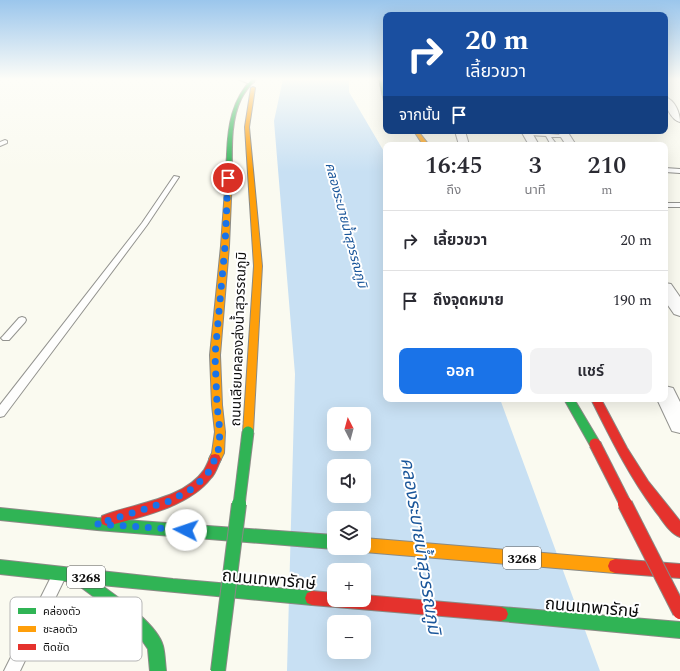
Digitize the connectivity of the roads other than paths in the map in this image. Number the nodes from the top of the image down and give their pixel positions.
1 (235, 110) edge
2 (248, 110) edge
3 (668, 170) edge
4 (680, 171) edge
5 (176, 177) dead end
6 (668, 205) edge
7 (680, 206) edge
8 (668, 292) edge
9 (680, 310) edge
10 (22, 320) dead end
11 (6, 338) dead end
12 (668, 400) edge
13 (571, 402) edge
14 (598, 402) edge
15 (0, 413) edge
16 (680, 424) edge
17 (0, 514) edge
18 (97, 524) junction
19 (680, 531) edge
20 (327, 541) edge
21 (371, 546) edge
22 (0, 567) edge
23 (680, 571) edge
24 (60, 574) junction
25 (75, 575) junction
26 (49, 597) edge
27 (106, 597) edge
28 (680, 612) edge
29 (142, 628) edge
30 (680, 630) edge
31 (17, 661) edge
32 (12, 671) edge
33 (158, 671) edge
34 (218, 671) edge

1 - 18 main road
2 - 34 main road, ถนนเลียบคลองส่งน้ำสุวรรณภูมิ, bridge
3 - 4 lane
5 - 15 lane
6 - 7 lane
8 - 9 street
10 - 11 lane
12 - 16 street
13 - 28 main road, bridge
14 - 19 main road
17 - 18 main road
18 - 20 main road
21 - 23 main road, 3268
22 - 24 main road, ถนนเทพารักษ์ / 3268
24 - 25 main road, ถนนเทพารักษ์ / 3268
24 - 26 lane
25 - 27 main road
25 - 30 main road, ถนนเทพารักษ์ / 3268
29 - 33 main road
31 - 32 lane

